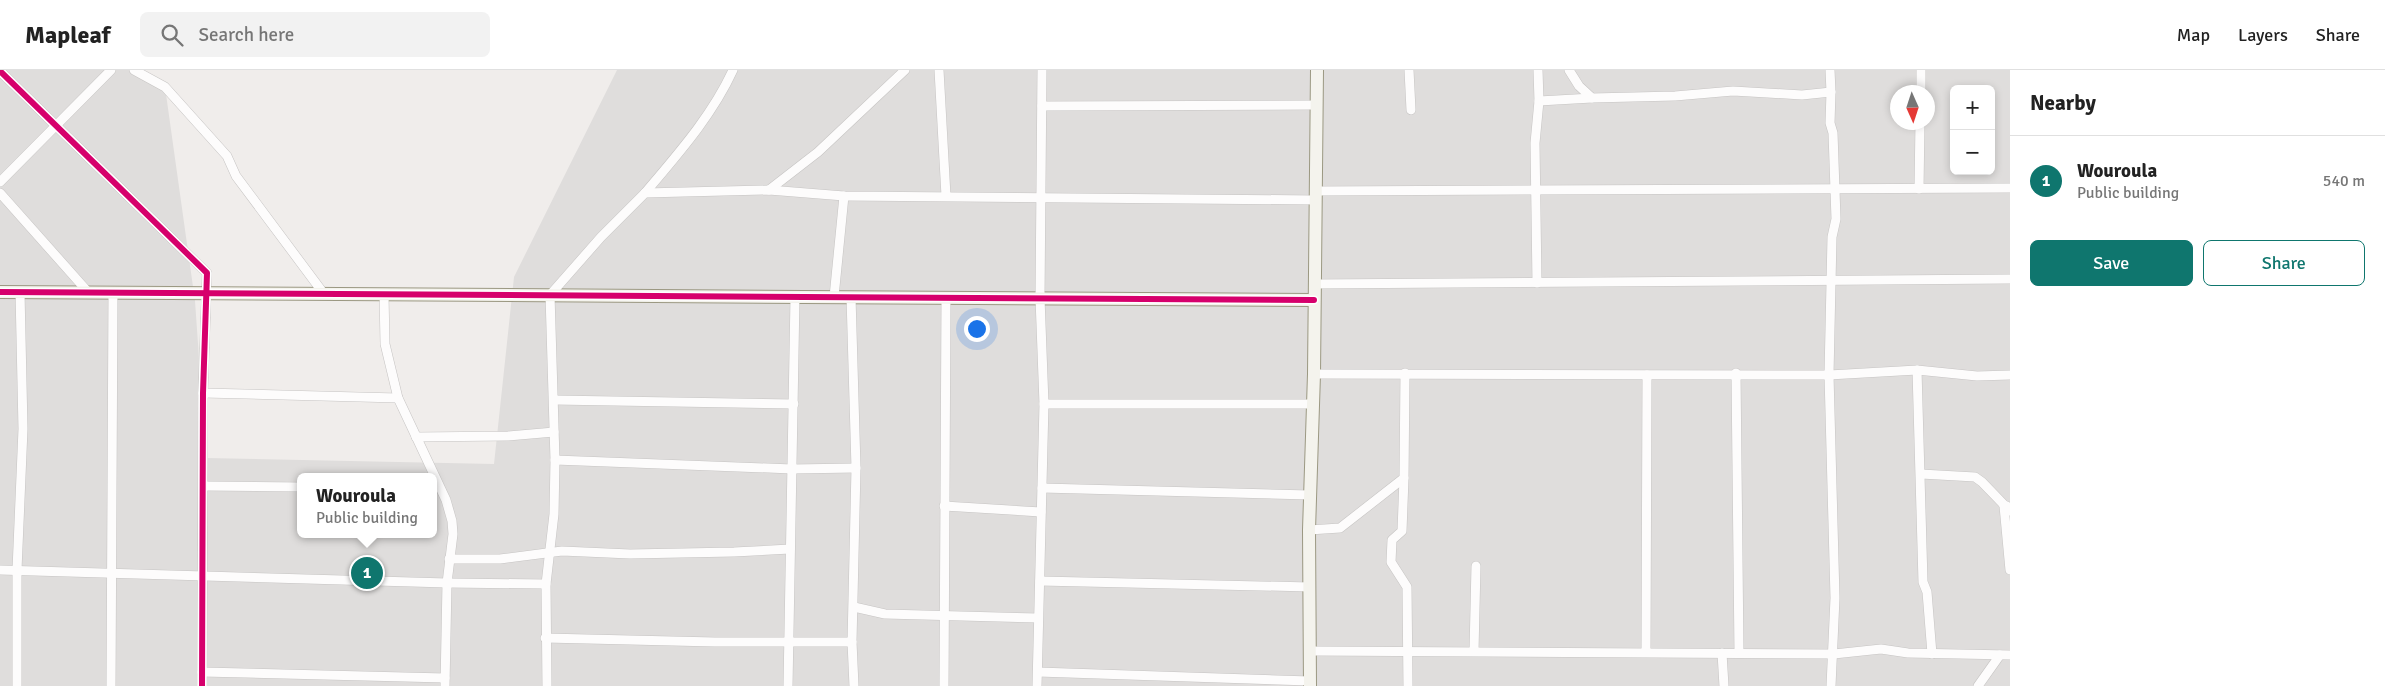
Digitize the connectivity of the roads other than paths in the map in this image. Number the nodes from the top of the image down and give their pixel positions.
1 (111, 70) edge
2 (134, 70) edge
3 (733, 70) edge
4 (904, 70) edge
5 (939, 70) edge
6 (1042, 70) edge
7 (1317, 70) edge
8 (1409, 70) edge
9 (1538, 70) edge
10 (1569, 70) edge
11 (1830, 70) edge
12 (1921, 70) edge
13 (0, 71) edge
14 (1921, 85) edge
15 (1831, 92) junction
16 (1592, 98) junction
17 (1539, 101) junction
18 (1317, 105) junction
19 (1042, 106) junction
20 (1411, 110) dead end
21 (55, 125) junction
22 (1920, 130) edge
23 (0, 182) edge
24 (1535, 188) junction
25 (2010, 188) edge
26 (1919, 189) junction
27 (769, 190) junction
28 (1834, 190) junction
29 (0, 193) edge
30 (645, 193) junction
31 (844, 196) junction
32 (946, 196) junction
33 (1315, 196) junction
34 (1041, 197) junction
35 (2010, 279) edge
36 (1831, 282) junction
37 (1537, 283) junction
38 (1314, 284) junction
39 (0, 292) edge
40 (20, 292) junction
41 (88, 292) junction
42 (113, 292) junction
43 (207, 293) junction
44 (324, 294) junction
45 (384, 294) junction
46 (550, 295) junction
47 (795, 297) junction
48 (834, 297) junction
49 (851, 297) junction
50 (946, 298) junction
51 (1040, 298) junction
52 (1314, 300) junction
53 (1918, 370) junction
54 (1405, 373) junction
55 (1314, 374) junction
56 (1736, 374) junction
57 (1829, 374) junction
58 (1647, 375) junction
59 (2010, 375) edge
60 (204, 393) junction
61 (398, 398) junction
62 (554, 400) junction
63 (794, 404) junction
64 (1044, 404) junction
65 (1313, 404) junction
66 (554, 432) junction
67 (416, 437) junction
68 (555, 460) junction
69 (856, 468) junction
70 (792, 469) junction
71 (431, 473) edge
72 (1921, 474) junction
73 (1404, 478) junction
74 (204, 486) junction
75 (297, 487) edge
76 (437, 487) edge
77 (1042, 488) junction
78 (1310, 495) junction
79 (944, 506) junction
80 (2008, 508) edge
81 (1041, 512) junction
82 (1309, 530) junction
83 (790, 548) junction
84 (549, 552) junction
85 (449, 558) junction
86 (1476, 566) dead end
87 (0, 570) edge
88 (17, 570) junction
89 (2010, 570) edge
90 (112, 572) junction
91 (202, 576) junction
92 (1040, 581) junction
93 (447, 583) junction
94 (546, 584) junction
95 (1310, 587) junction
96 (854, 607) junction
97 (945, 614) junction
98 (1038, 618) junction
99 (545, 638) junction
100 (787, 641) junction
101 (852, 642) junction
102 (1407, 650) junction
103 (1310, 651) junction
104 (1474, 651) junction
105 (1646, 652) junction
106 (1722, 653) junction
107 (1740, 653) junction
108 (1834, 654) junction
109 (1932, 654) junction
110 (2005, 655) edge
111 (202, 672) junction
112 (1038, 672) junction
113 (445, 682) edge
114 (1310, 684) edge
115 (17, 686) edge
116 (111, 686) edge
117 (202, 686) edge
118 (546, 686) edge
119 (788, 686) edge
120 (854, 686) edge
121 (944, 686) edge
122 (1037, 686) edge
123 (1408, 686) edge
124 (1724, 686) edge
125 (1831, 686) edge
126 (1978, 686) edge

1 - 21 street
2 - 44 street
3 - 30 street
4 - 27 street
5 - 32 street
6 - 19 street
7 - 18 street
8 - 20 street
9 - 17 street
10 - 16 street
11 - 15 street
12 - 14 street
13 - 21 street
15 - 16 street
15 - 28 street
16 - 17 street
17 - 24 street
18 - 19 street
18 - 33 street
19 - 34 street
21 - 23 street
21 - 43 street
22 - 26 street
24 - 28 street
24 - 33 street
24 - 37 street
25 - 26 street
26 - 28 street
27 - 30 street
27 - 31 street
28 - 36 street
29 - 41 street
30 - 46 street
31 - 32 street
31 - 48 street
32 - 34 street
33 - 34 street
33 - 38 street
34 - 51 street
35 - 36 street
36 - 37 street
36 - 57 street
37 - 38 street
38 - 52 street
39 - 40 street
40 - 41 street
40 - 88 street
41 - 42 street
42 - 43 street
42 - 90 street
43 - 44 street
43 - 60 street
44 - 45 street
45 - 46 street
45 - 61 street
46 - 47 street
46 - 62 street
47 - 48 street
47 - 63 street
48 - 49 street
49 - 50 street
49 - 69 street
50 - 51 street
50 - 79 street
51 - 52 street
51 - 64 street
52 - 55 street
53 - 57 street
53 - 59 street
53 - 72 street
54 - 55 street
54 - 58 street
54 - 73 street
55 - 65 street
56 - 57 street
56 - 58 street
56 - 107 street
57 - 108 street
58 - 105 street
60 - 61 street
60 - 74 street
61 - 67 street
62 - 63 street
62 - 66 street
63 - 70 street
64 - 65 street
64 - 77 street
65 - 78 street
66 - 67 street
66 - 68 street
67 - 71 street
68 - 70 street
68 - 84 street
69 - 70 street
69 - 96 street
70 - 83 street
72 - 80 street
72 - 109 street
73 - 82 street
73 - 102 street
74 - 75 street
74 - 91 street
76 - 85 street
77 - 78 street
77 - 81 street
78 - 82 street
79 - 81 street
79 - 97 street
80 - 89 street
81 - 92 street
82 - 95 street
83 - 84 street
83 - 100 street
84 - 85 street
84 - 94 street
85 - 93 street
86 - 104 street
87 - 88 street
88 - 90 street
88 - 115 street
90 - 91 street
90 - 116 street
91 - 93 street
91 - 111 street
92 - 95 street
92 - 98 street
93 - 94 street
93 - 113 street
94 - 99 street
95 - 103 street
96 - 97 street
96 - 101 street
97 - 98 street
97 - 121 street
98 - 112 street
99 - 100 street
99 - 118 street
100 - 101 street
100 - 119 street
101 - 120 street
102 - 103 street
102 - 104 street
102 - 123 street
103 - 114 street
104 - 105 street
105 - 106 street
106 - 107 street
106 - 124 street
107 - 108 street
108 - 109 street
108 - 125 street
109 - 110 street
110 - 126 street
111 - 113 street
111 - 117 street
112 - 114 street
112 - 122 street

